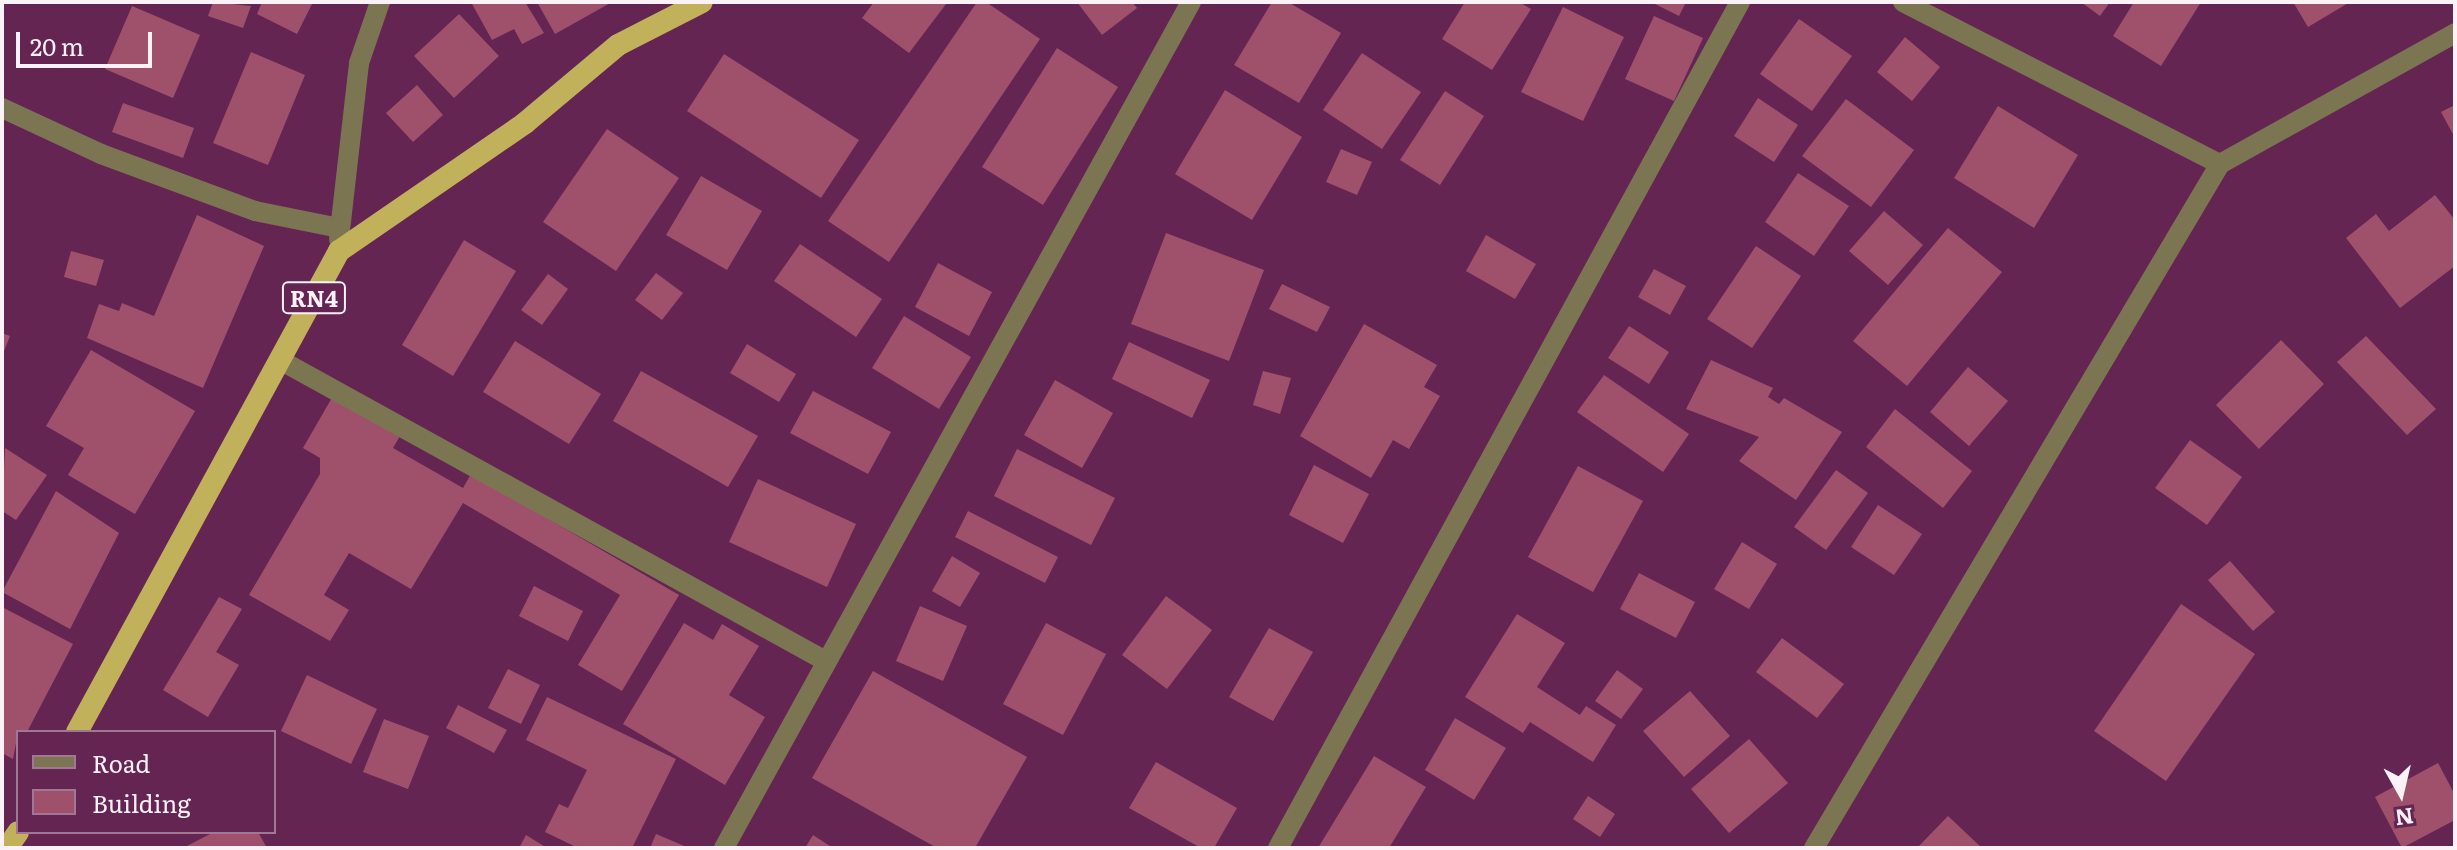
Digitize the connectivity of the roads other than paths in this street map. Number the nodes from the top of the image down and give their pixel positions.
1 (380, 2) edge
2 (702, 2) edge
3 (1191, 2) edge
4 (1740, 2) edge
5 (1903, 2) edge
6 (2455, 33) edge
7 (2, 108) edge
8 (2220, 164) junction
9 (339, 228) junction
10 (339, 251) junction
11 (280, 360) junction
12 (824, 660) junction
13 (78, 730) edge
14 (724, 848) edge
15 (1278, 848) edge
16 (1814, 848) edge

1 - 9 street
2 - 10 highway, RN4
3 - 12 street
4 - 15 street
5 - 8 street
6 - 8 street
7 - 9 street
8 - 16 street
9 - 10 street
10 - 11 highway, RN4
11 - 12 street
11 - 13 highway, RN4
12 - 14 street

